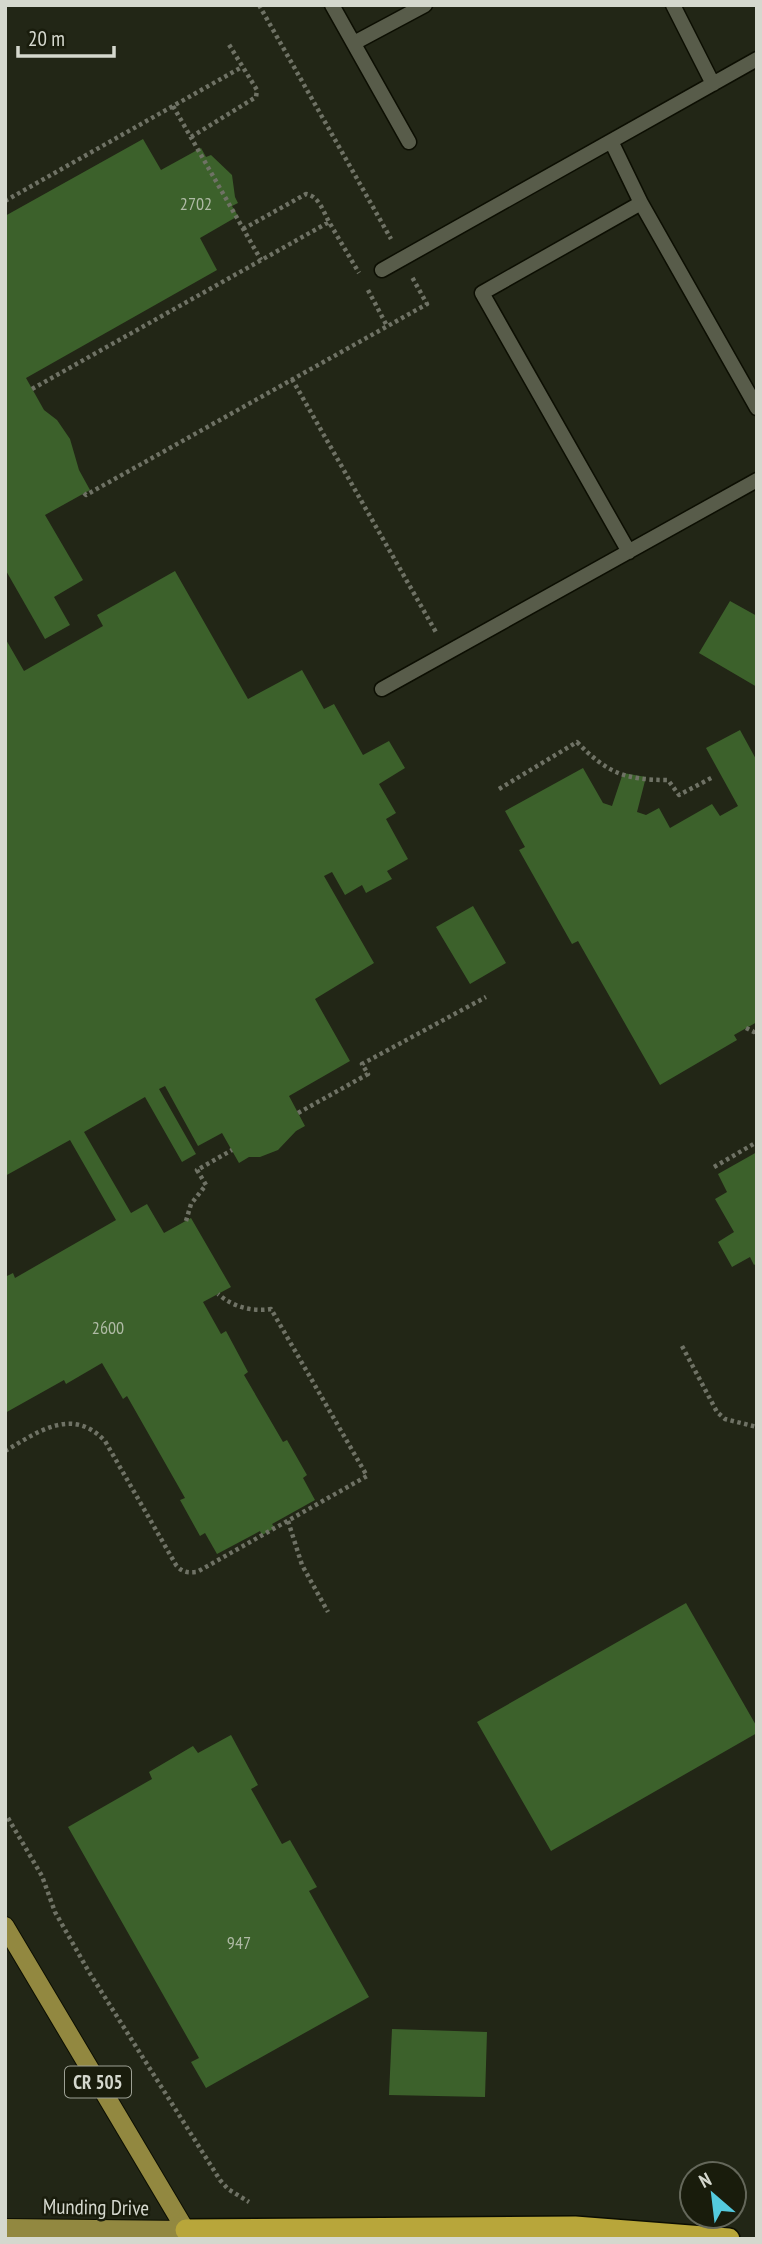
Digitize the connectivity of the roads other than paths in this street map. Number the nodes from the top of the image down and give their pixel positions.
1 (332, 5) edge
2 (425, 5) edge
3 (673, 5) edge
4 (354, 43) junction
5 (757, 59) edge
6 (713, 84) junction
7 (611, 141) junction
8 (409, 142) dead end
9 (641, 203) junction
10 (382, 270) dead end
11 (757, 408) edge
12 (757, 480) edge
13 (629, 551) junction
14 (382, 689) dead end
15 (5, 1926) edge
16 (5, 2228) edge
17 (189, 2234) edge
18 (729, 2239) edge

1 - 4 lane
2 - 4 lane
3 - 6 lane
4 - 8 lane
5 - 6 lane
6 - 7 lane
7 - 9 lane
7 - 10 lane
9 - 11 lane
9 - 13 lane
12 - 13 lane
13 - 14 lane
15 - 17 main road, CR 505
16 - 17 main road, Munding Drive
17 - 18 highway

